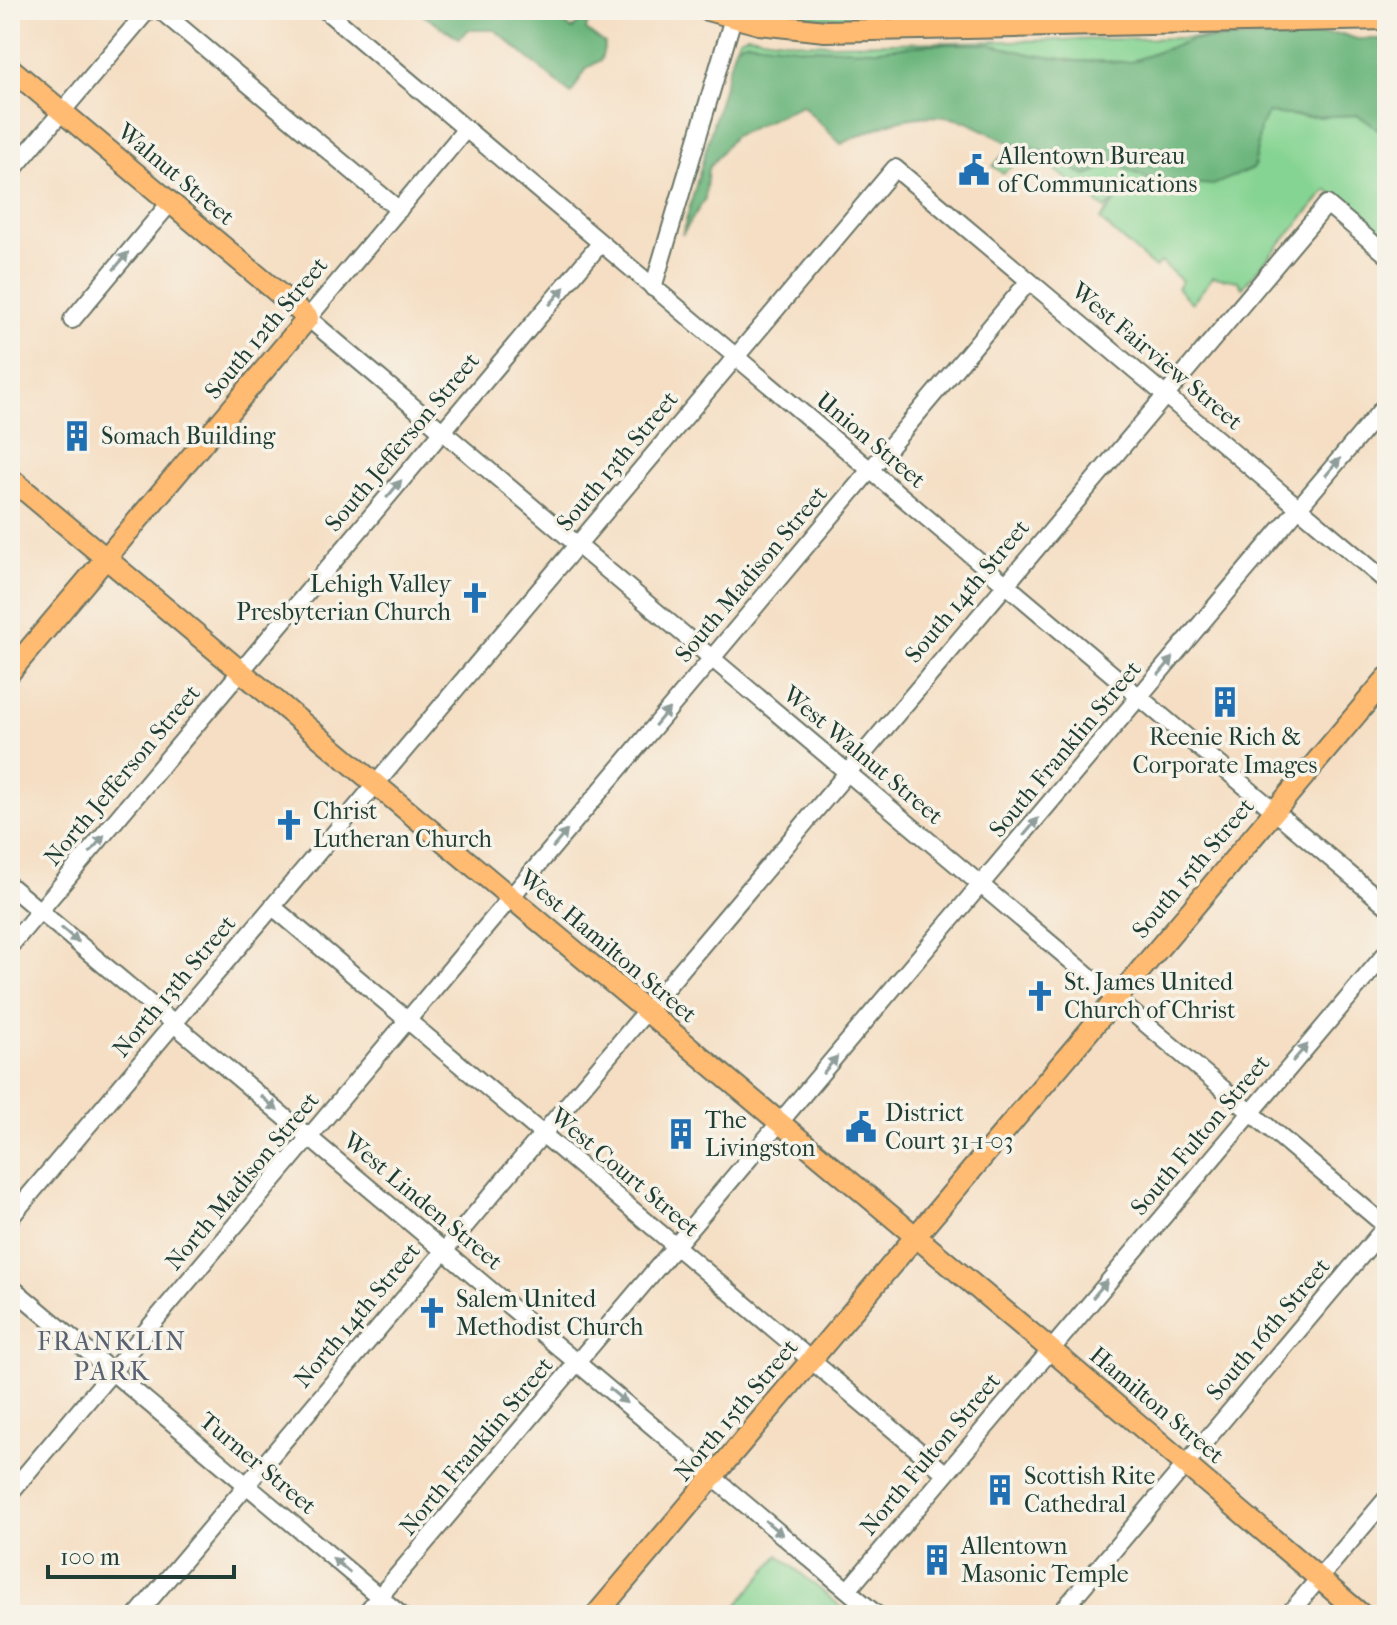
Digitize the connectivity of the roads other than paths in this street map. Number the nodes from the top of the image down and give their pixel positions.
1 (148, 10) edge
2 (160, 10) edge
3 (325, 10) edge
4 (707, 10) edge
5 (733, 18) junction
6 (1387, 19) edge
7 (10, 68) edge
8 (62, 111) junction
9 (466, 129) junction
10 (895, 168) joint
11 (10, 173) edge
12 (170, 203) junction
13 (399, 210) junction
14 (600, 244) junction
15 (1387, 255) edge
16 (1029, 281) junction
17 (653, 288) junction
18 (308, 318) junction
19 (72, 320) dead end
20 (735, 358) junction
21 (1165, 395) junction
22 (1387, 403) edge
23 (443, 431) junction
24 (870, 470) junction
25 (10, 478) edge
26 (1299, 508) junction
27 (578, 545) junction
28 (105, 559) junction
29 (1387, 582) edge
30 (1005, 584) junction
31 (712, 658) junction
32 (11, 670) edge
33 (240, 672) junction
34 (1387, 678) edge
35 (1140, 697) junction
36 (846, 772) junction
37 (375, 786) junction
38 (1275, 811) junction
39 (981, 885) junction
40 (10, 886) edge
41 (510, 899) junction
42 (1387, 906) edge
43 (273, 907) junction
44 (40, 911) junction
45 (10, 946) edge
46 (1387, 952) edge
47 (1117, 999) junction
48 (644, 1010) junction
49 (408, 1020) junction
50 (174, 1024) junction
51 (1251, 1112) junction
52 (779, 1124) junction
53 (542, 1133) junction
54 (310, 1137) junction
55 (10, 1218) edge
56 (1387, 1226) edge
57 (916, 1238) junction
58 (677, 1247) junction
59 (444, 1249) junction
60 (10, 1286) edge
61 (1050, 1349) junction
62 (812, 1361) junction
63 (578, 1363) junction
64 (112, 1371) junction
65 (1186, 1464) junction
66 (945, 1473) junction
67 (714, 1478) junction
68 (246, 1484) junction
69 (10, 1493) edge
70 (1387, 1498) edge
71 (1320, 1578) junction
72 (848, 1590) junction
73 (379, 1597) junction
74 (137, 1615) edge
75 (364, 1615) edge
76 (401, 1615) edge
77 (596, 1615) edge
78 (877, 1615) edge
79 (1059, 1615) edge
80 (1288, 1615) edge
81 (1362, 1615) edge

1 - 8 street
2 - 13 street
3 - 9 street, Union Street
4 - 5 main road
5 - 6 main road
5 - 17 street
7 - 8 main road, Walnut Street
8 - 11 street
8 - 12 main road, Walnut Street
9 - 13 street, South 12th Street
9 - 14 street, Union Street
10 - 16 street, West Fairview Street
10 - 20 street, South 13th Street
12 - 18 main road, Walnut Street
19 -> 12 street
13 - 18 street, South 12th Street
14 - 17 street, Union Street
23 -> 14 street, South Jefferson Street
15 - 21 street, South 14th Street
16 - 21 street, West Fairview Street
16 - 24 street, South Madison Street
17 - 20 street, Union Street
18 - 23 street, West Walnut Street
18 - 28 main road, South 12th Street
20 - 24 street, Union Street
20 - 27 street, South 13th Street
21 - 26 street, West Fairview Street
21 - 30 street, South 14th Street
26 -> 22 street, South Franklin Street
23 - 27 street, West Walnut Street
33 -> 23 street, South Jefferson Street
24 - 30 street, Union Street
24 - 31 street, South Madison Street
25 - 28 main road, West Hamilton Street
26 - 29 street, West Fairview Street
35 -> 26 street, South Franklin Street
27 - 31 street, West Walnut Street
27 - 37 street, South 13th Street
28 - 32 main road, South 12th Street
28 - 33 main road, West Hamilton Street
30 - 35 street, Union Street
30 - 36 street, South 14th Street
31 - 36 street, West Walnut Street
41 -> 31 street, South Madison Street
33 - 37 main road, West Hamilton Street
44 -> 33 street, North Jefferson Street
34 - 38 main road, South 15th Street
35 - 38 street, Union Street
39 -> 35 street, South Franklin Street
36 - 39 street, West Walnut Street
36 - 48 street, South 14th Street
37 - 41 main road, West Hamilton Street
37 - 43 street, North 13th Street
38 - 42 street, Union Street
38 - 47 main road, South 15th Street
39 - 47 street, West Walnut Street
52 -> 39 street, South Franklin Street
40 - 44 street, West Linden Street
41 - 48 main road, West Hamilton Street
41 - 49 street, North Madison Street
43 - 49 street, West Court Street
43 - 50 street, North 13th Street
44 - 45 street, North Jefferson Street
44 -> 50 street, West Linden Street
51 -> 46 street, South Fulton Street
47 - 51 street, West Walnut Street
47 - 57 main road, South 15th Street
48 - 52 main road, West Hamilton Street
48 - 53 street, North 14th Street
49 - 53 street, West Court Street
49 - 54 street, North Madison Street
50 -> 54 street, West Linden Street
50 - 55 street, North 13th Street
51 - 56 street, West Walnut Street
61 -> 51 street, South Fulton Street
52 - 57 main road, West Hamilton Street
52 - 58 street, North Franklin Street
53 - 58 street, West Court Street
53 - 59 street, North 14th Street
54 - 59 street, West Linden Street
54 - 64 street, North Madison Street
56 - 65 street, South 16th Street
57 - 61 main road, Hamilton Street
57 - 62 main road, North 15th Street
58 - 62 street, West Court Street
58 - 63 street, North Franklin Street
59 - 63 street, West Linden Street
59 - 68 street, North 14th Street
60 - 64 street, Turner Street
61 - 65 main road, Hamilton Street
61 - 66 street, North Fulton Street
62 - 66 street, West Court Street
62 - 67 main road, North 15th Street
63 -> 67 street, West Linden Street
63 - 73 street, North Franklin Street
64 - 68 street, Turner Street
64 - 69 street, North Madison Street
65 - 71 main road, Hamilton Street
65 - 79 street, South 16th Street
66 - 72 street, North Fulton Street
67 -> 72 street, West Linden Street
67 - 77 main road, North 15th Street
73 -> 68 street, Turner Street
68 - 74 street, North 14th Street
70 - 71 street
71 - 80 street
71 - 81 main road, Hamilton Street
72 - 78 street, West Linden Street
73 - 75 street, North Franklin Street
73 - 76 street, Turner Street

